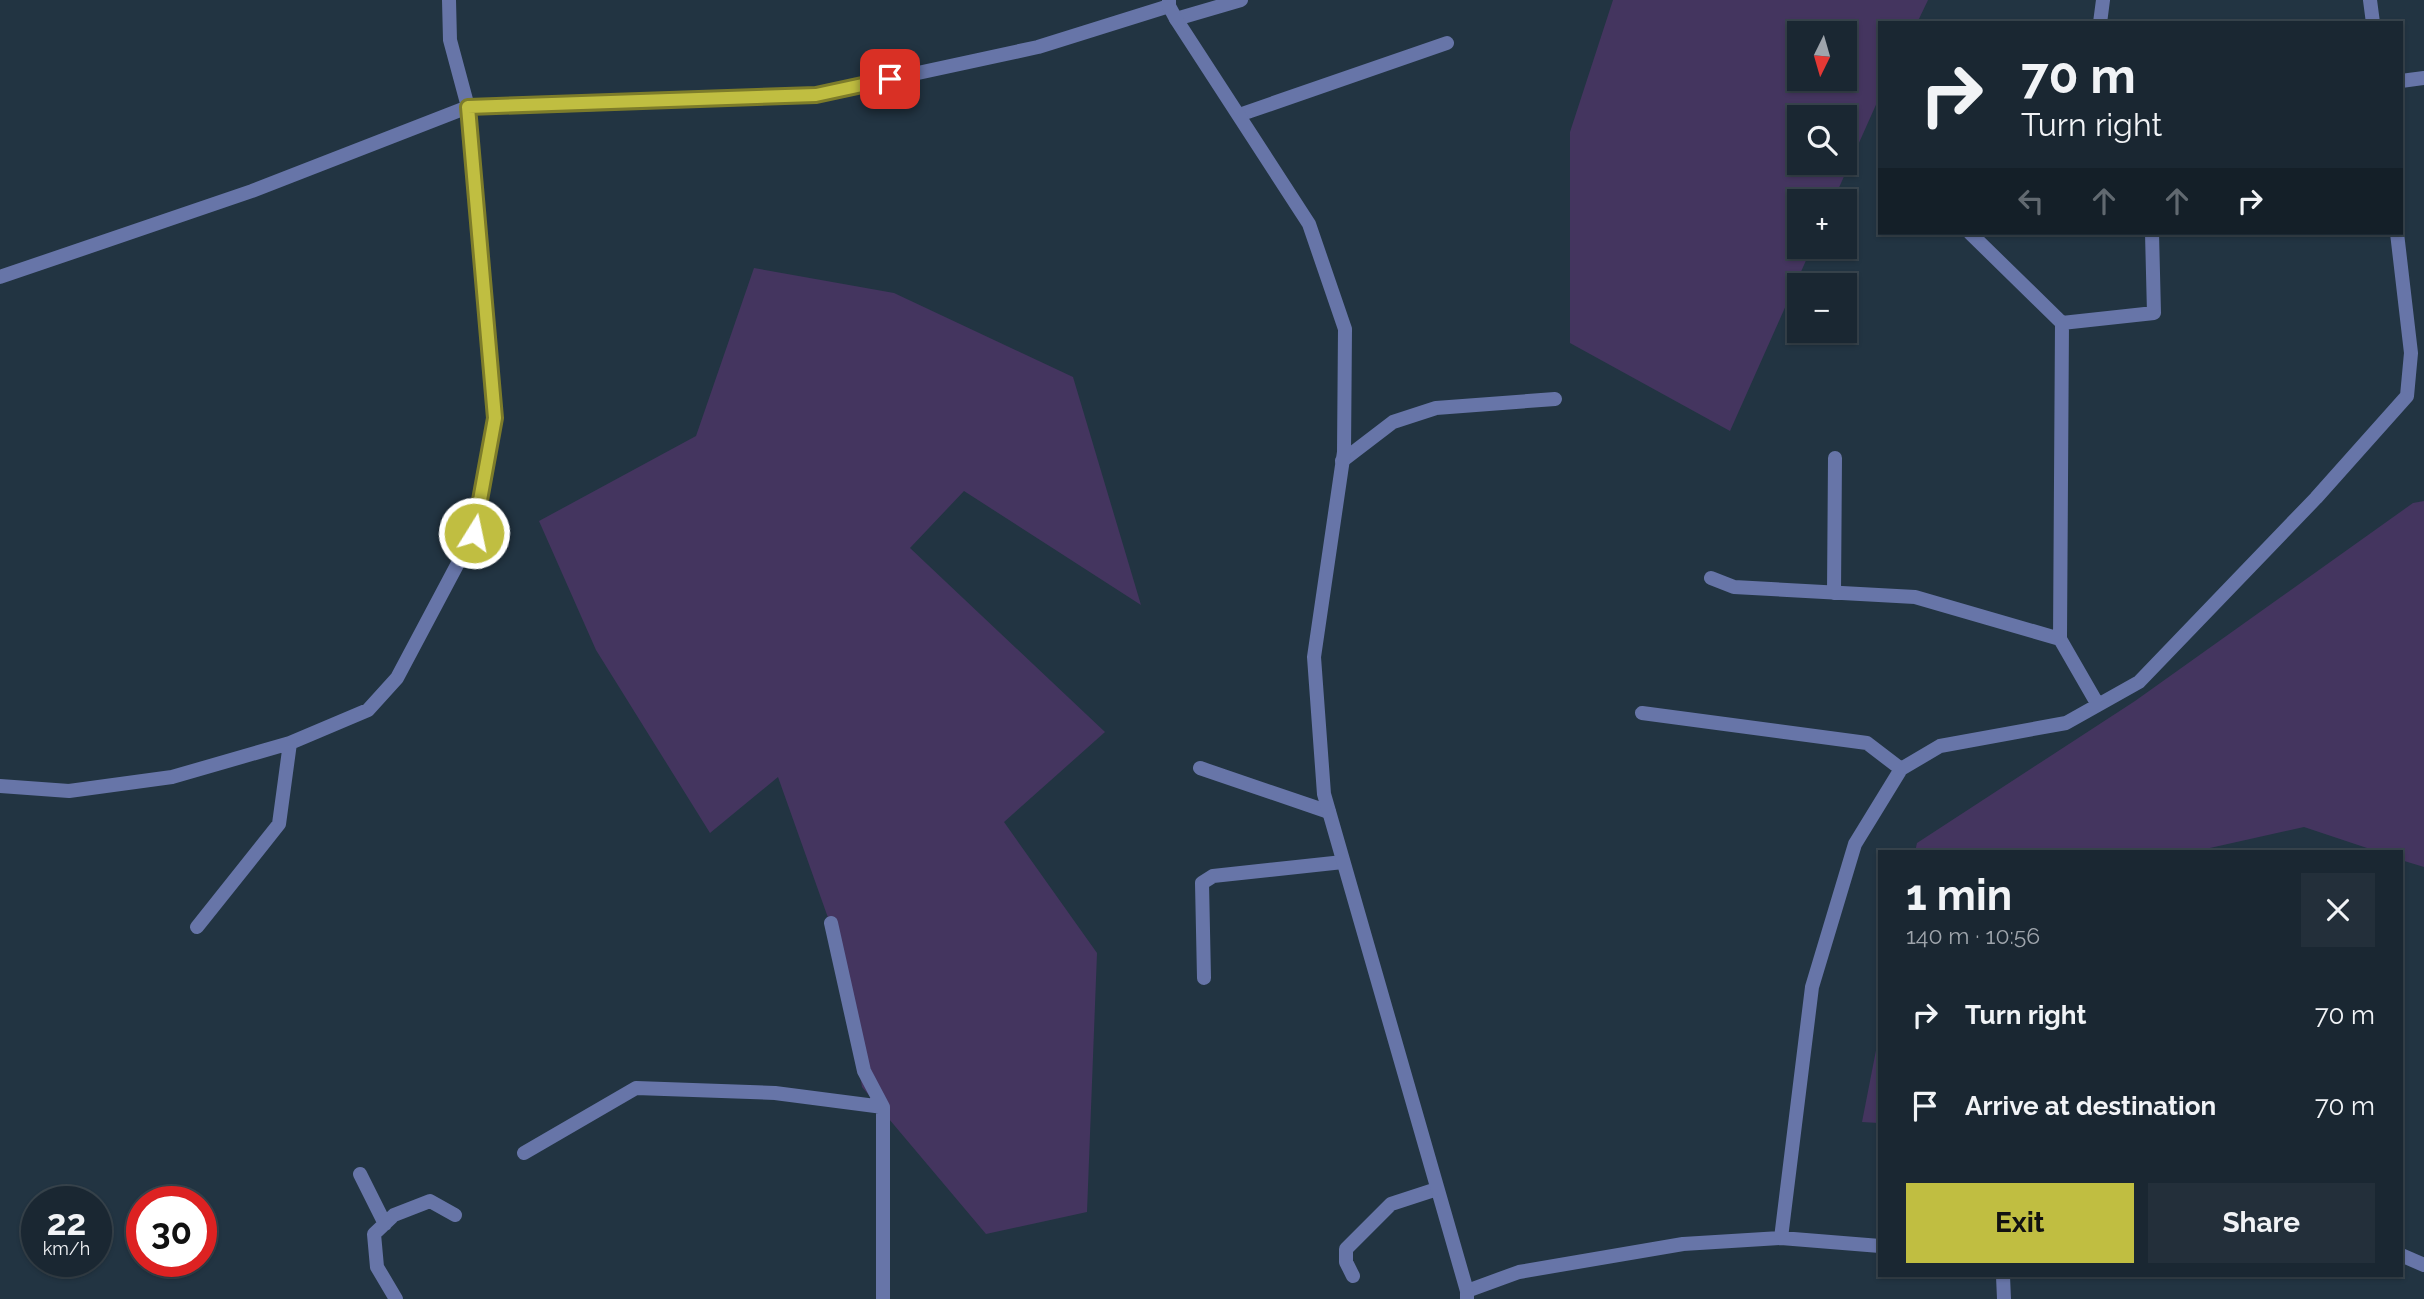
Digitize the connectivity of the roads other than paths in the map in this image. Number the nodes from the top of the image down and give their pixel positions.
1 (449, 0) edge
2 (1241, 0) edge
3 (2103, 0) edge
4 (2370, 0) edge
5 (1171, 8) edge
6 (2100, 21) edge
7 (2372, 21) edge
8 (1447, 43) dead end
9 (2424, 78) edge
10 (2403, 81) edge
11 (468, 107) junction
12 (1239, 115) junction
13 (1972, 235) edge
14 (2152, 235) edge
15 (2397, 235) edge
16 (0, 277) edge
17 (2062, 323) junction
18 (2424, 343) edge
19 (2411, 353) junction
20 (1555, 399) dead end
21 (1835, 457) dead end
22 (1342, 461) junction
23 (1711, 578) dead end
24 (1835, 593) junction
25 (2060, 639) junction
26 (2098, 705) junction
27 (1642, 713) dead end
28 (290, 743) junction
29 (1200, 768) dead end
30 (1901, 769) junction
31 (0, 786) edge
32 (1329, 811) junction
33 (1343, 862) junction
34 (831, 923) dead end
35 (197, 927) dead end
36 (1204, 978) dead end
37 (883, 1107) junction
38 (524, 1153) dead end
39 (360, 1174) dead end
40 (1437, 1189) junction
41 (455, 1215) dead end
42 (385, 1224) junction
43 (1781, 1238) junction
44 (1878, 1246) edge
45 (2403, 1256) edge
46 (2424, 1265) edge
47 (1353, 1276) dead end
48 (2003, 1277) edge
49 (1467, 1295) edge
50 (396, 1299) edge
51 (883, 1299) edge
52 (2004, 1299) edge

1 - 11 street
2 - 5 street
3 - 6 street
4 - 7 street
5 - 11 street
5 - 12 street
8 - 12 street
9 - 10 street
11 - 16 street
11 - 28 street
12 - 22 street
13 - 17 street
14 - 17 street
15 - 19 street
17 - 25 street
18 - 19 street
19 - 26 street
20 - 22 street
21 - 24 street
22 - 32 street
23 - 24 street
24 - 25 street
25 - 26 street
26 - 30 street
27 - 30 street
28 - 31 street
28 - 35 street
29 - 32 street
30 - 43 street
32 - 33 street
33 - 36 street
33 - 40 street
34 - 37 street
37 - 38 street
37 - 51 street
39 - 42 street
40 - 47 street
40 - 49 street
41 - 42 street
42 - 50 street
43 - 44 street
43 - 49 street
45 - 46 street
48 - 52 street

